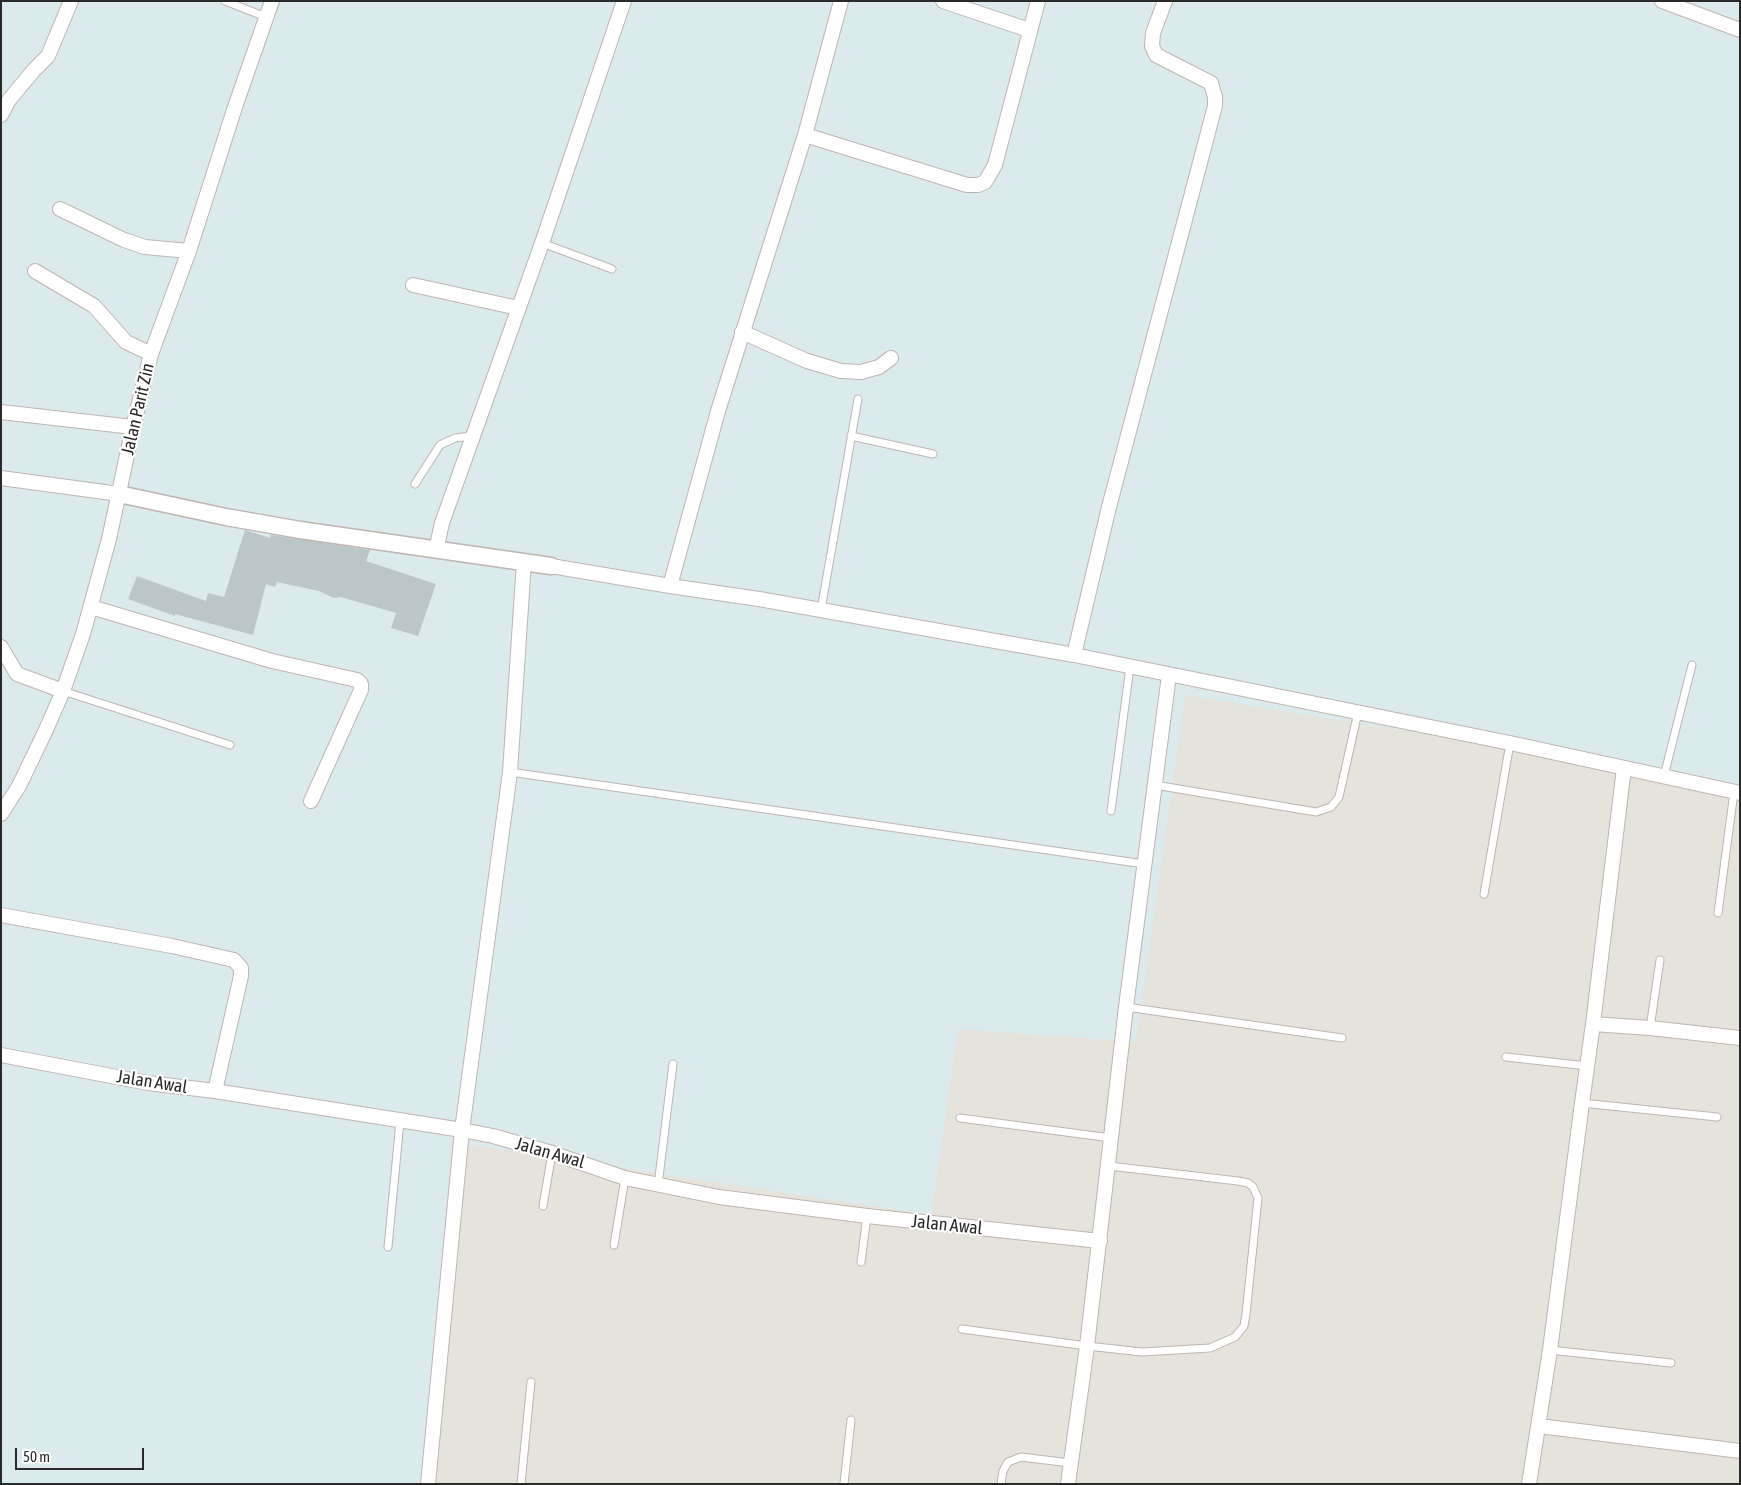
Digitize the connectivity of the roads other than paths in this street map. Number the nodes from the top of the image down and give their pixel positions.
1 (71, 1) edge
2 (225, 1) edge
3 (272, 1) edge
4 (624, 1) edge
5 (841, 1) edge
6 (943, 1) edge
7 (1038, 1) edge
8 (1166, 1) edge
9 (1662, 1) edge
10 (266, 17) junction
11 (1029, 30) junction
12 (1740, 30) edge
13 (1, 115) edge
14 (805, 135) junction
15 (60, 209) dead end
16 (542, 243) junction
17 (189, 251) junction
18 (612, 268) dead end
19 (35, 271) dead end
20 (413, 285) dead end
21 (518, 308) junction
22 (742, 332) junction
23 (151, 354) junction
24 (891, 358) dead end
25 (858, 399) dead end
26 (1, 412) edge
27 (133, 427) junction
28 (472, 436) junction
29 (851, 436) junction
30 (932, 454) dead end
31 (1, 478) edge
32 (415, 484) dead end
33 (119, 494) junction
34 (436, 550) junction
35 (524, 562) junction
36 (546, 565) joint
37 (670, 586) junction
38 (91, 606) junction
39 (821, 611) junction
40 (1, 647) edge
41 (1074, 655) junction
42 (1692, 665) dead end
43 (1130, 667) junction
44 (1169, 675) junction
45 (63, 691) junction
46 (1358, 712) junction
47 (1510, 743) junction
48 (230, 745) dead end
49 (1624, 768) junction
50 (514, 773) junction
51 (1664, 776) junction
52 (1156, 785) junction
53 (1737, 793) edge
54 (311, 801) dead end
55 (1111, 811) dead end
56 (1, 814) edge
57 (1144, 864) junction
58 (1484, 894) dead end
59 (1718, 913) dead end
60 (1, 915) edge
61 (1660, 960) dead end
62 (1126, 1007) junction
63 (1593, 1024) junction
64 (1650, 1028) junction
65 (1342, 1038) dead end
66 (1740, 1038) edge
67 (1, 1055) edge
68 (1506, 1056) dead end
69 (673, 1064) dead end
70 (1587, 1066) junction
71 (215, 1092) junction
72 (1582, 1103) junction
73 (1717, 1117) dead end
74 (960, 1118) dead end
75 (400, 1121) junction
76 (462, 1130) junction
77 (1111, 1138) junction
78 (552, 1152) junction
79 (1109, 1166) junction
80 (625, 1178) junction
81 (658, 1185) junction
82 (543, 1206) dead end
83 (866, 1216) junction
84 (1100, 1242) junction
85 (614, 1245) dead end
86 (388, 1247) dead end
87 (860, 1262) dead end
88 (962, 1329) dead end
89 (1088, 1346) junction
90 (1550, 1350) junction
91 (1671, 1363) dead end
92 (531, 1382) dead end
93 (851, 1420) dead end
94 (1539, 1426) junction
95 (1740, 1452) edge
96 (1070, 1463) junction
97 (428, 1484) edge
98 (521, 1484) edge
99 (844, 1484) edge
100 (1002, 1484) edge
101 (1068, 1484) edge
102 (1530, 1484) edge

1 - 13 street
2 - 10 lane
3 - 10 street, Jalan Parit Zin
4 - 16 street
5 - 14 street
6 - 11 street
7 - 11 street
8 - 41 street
9 - 12 street
10 - 17 street, Jalan Parit Zin
11 - 14 street
14 - 22 street
15 - 17 street
16 - 18 lane
16 - 21 street
17 - 23 street, Jalan Parit Zin
19 - 23 street
20 - 21 street
21 - 28 street
22 - 24 street
22 - 37 street
23 - 27 street, Jalan Parit Zin
25 - 29 lane
26 - 27 street
27 - 33 street, Jalan Parit Zin
28 - 32 lane
28 - 34 street
29 - 30 lane
29 - 39 lane
31 - 33 street
33 - 34 street
33 - 38 street, Jalan Parit Zin
34 - 35 street
35 - 36 street
35 - 50 street
36 - 37 street
37 - 39 street
38 - 45 street, Jalan Parit Zin
38 - 54 street
39 - 41 street
40 - 45 street
41 - 43 street
42 - 51 lane
43 - 44 street
43 - 55 lane
44 - 46 street
44 - 52 street
45 - 48 lane
45 - 56 street, Jalan Parit Zin
46 - 47 street
46 - 52 lane
47 - 49 street
47 - 58 lane
49 - 51 street
49 - 63 street
50 - 57 lane
50 - 76 street
51 - 53 street
52 - 57 street
53 - 59 lane
57 - 62 street
60 - 71 street
61 - 64 lane
62 - 65 lane
62 - 77 street
63 - 64 street
63 - 70 street
64 - 66 street
67 - 71 street, Jalan Awal
68 - 70 lane
69 - 81 lane
70 - 72 street
71 - 75 street, Jalan Awal
72 - 73 lane
72 - 90 street
74 - 77 lane
75 - 76 street, Jalan Awal
75 - 86 lane
76 - 78 street, Jalan Awal
76 - 97 street
77 - 79 street
78 - 80 street, Jalan Awal
78 - 82 lane
79 - 84 street
79 - 89 lane
80 - 81 street, Jalan Awal
80 - 85 lane
81 - 83 street, Jalan Awal
83 - 84 street, Jalan Awal
83 - 87 lane
84 - 89 street
88 - 89 lane
89 - 96 street
90 - 91 lane
90 - 94 street
92 - 98 lane
93 - 99 lane
94 - 95 street
94 - 102 street
96 - 100 lane
96 - 101 street

